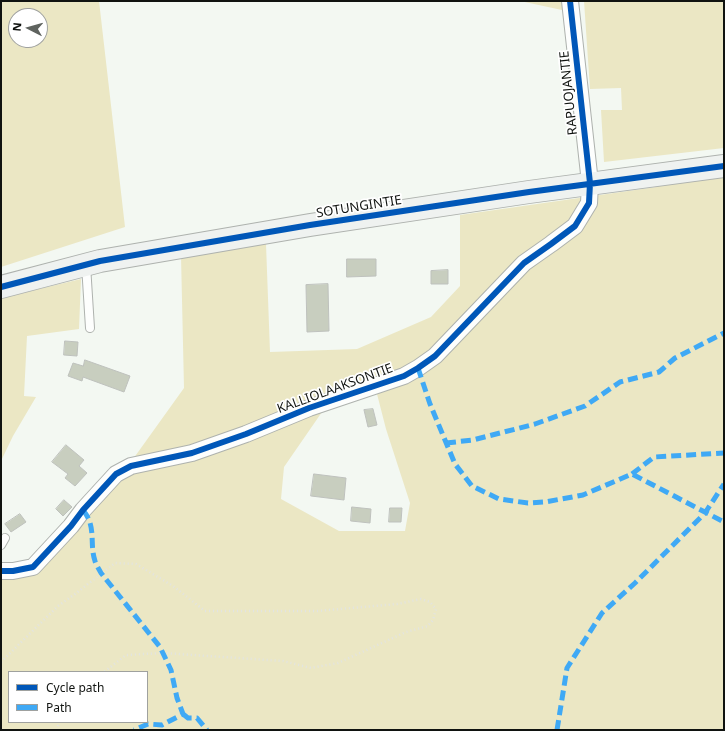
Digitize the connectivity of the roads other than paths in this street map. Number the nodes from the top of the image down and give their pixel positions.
1 (570, 1) edge
2 (724, 166) edge
3 (590, 183) junction
4 (86, 264) junction
5 (1, 287) edge
6 (90, 328) dead end
7 (1, 571) edge

1 - 3 street, RAPUOJANTIE
2 - 3 street, SOTUNGINTIE
3 - 4 street, SOTUNGINTIE
3 - 7 street, KALLIOLAAKSONTIE
4 - 5 street, SOTUNGINTIE
4 - 6 lane

